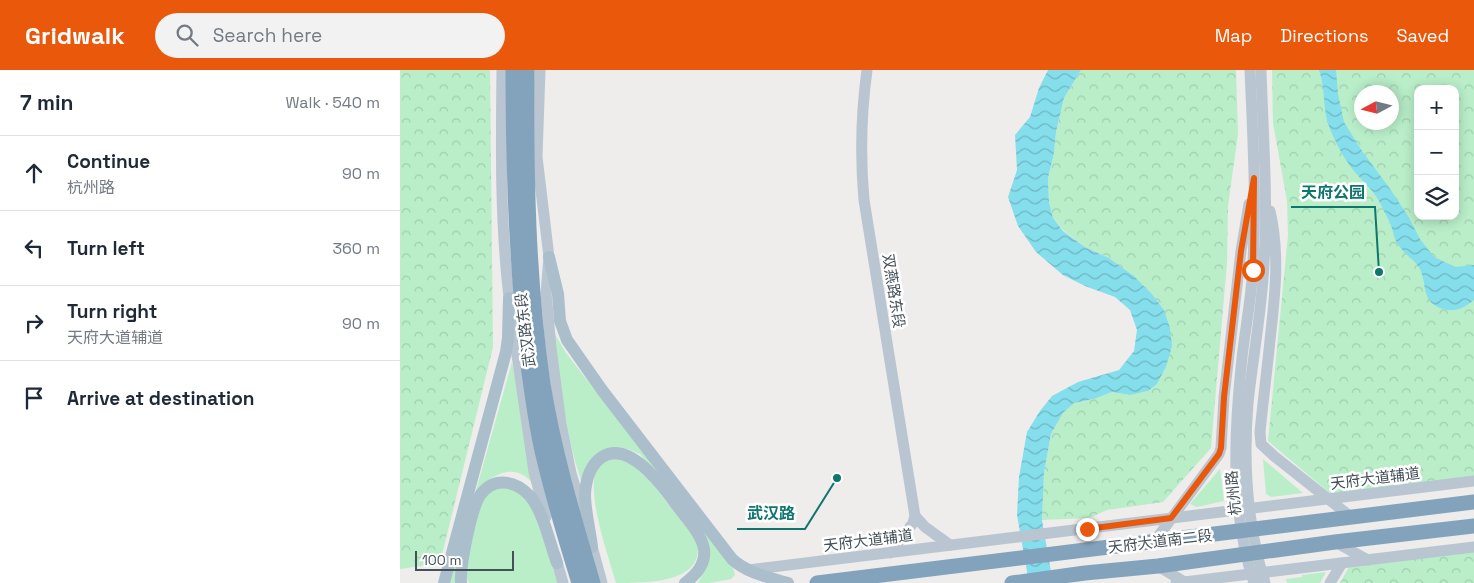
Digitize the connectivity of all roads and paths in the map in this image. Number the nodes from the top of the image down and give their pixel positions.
1 (502, 70) edge
2 (513, 70) edge
3 (527, 70) edge
4 (540, 70) edge
5 (867, 70) edge
6 (1250, 70) edge
7 (1261, 70) edge
8 (1254, 178) junction
9 (1265, 190) junction
10 (549, 256) junction
11 (509, 298) junction
12 (1474, 481) edge
13 (1328, 499) junction
14 (1474, 502) edge
15 (915, 516) junction
16 (1171, 518) junction
17 (1351, 518) junction
18 (1474, 526) edge
19 (1154, 542) junction
20 (1335, 542) junction
21 (950, 546) junction
22 (592, 547) junction
23 (1474, 547) edge
24 (890, 553) junction
25 (1368, 560) junction
26 (557, 563) junction
27 (1342, 563) junction
28 (1158, 566) junction
29 (748, 570) junction
30 (444, 583) edge
31 (461, 583) edge
32 (563, 583) edge
33 (579, 583) edge
34 (593, 583) edge
35 (602, 583) edge
36 (685, 583) edge
37 (788, 583) edge
38 (817, 583) edge
39 (1012, 583) edge
40 (1182, 583) edge
41 (1254, 583) edge
42 (1265, 583) edge
43 (1330, 583) edge

1 - 11 main road
2 - 33 highway, 武汉路东段
3 - 34 highway, 武汉路东段
4 - 10 main road
5 - 15 main road, 双燕路东段
6 - 8 main road, 杭州路
7 - 9 main road, 杭州路
8 - 16 main road
8 - 41 main road, 杭州路
9 - 13 main road
9 - 42 main road, 杭州路
10 - 22 main road
10 - 29 main road
11 - 26 main road
11 - 30 main road
12 - 13 main road, 天府大道辅道
13 - 16 main road, 天府大道辅道
13 - 17 main road
14 - 17 highway, 天府大道南二段
15 - 21 main road
15 - 24 main road
16 - 19 main road
16 - 21 main road, 天府大道辅道
17 - 19 highway, 天府大道南二段
18 - 20 highway, 天府大道南二段
19 - 38 highway, 天府大道南二段
20 - 25 main road
20 - 28 highway, 天府大道南二段
21 - 24 main road, 天府大道辅道
22 - 35 main road
22 - 36 main road
23 - 25 main road
24 - 29 main road, 天府大道辅道
25 - 27 main road
26 - 31 main road
26 - 32 main road
27 - 40 main road
27 - 43 main road
28 - 39 highway, 天府大道南二段
28 - 40 main road
29 - 37 main road

